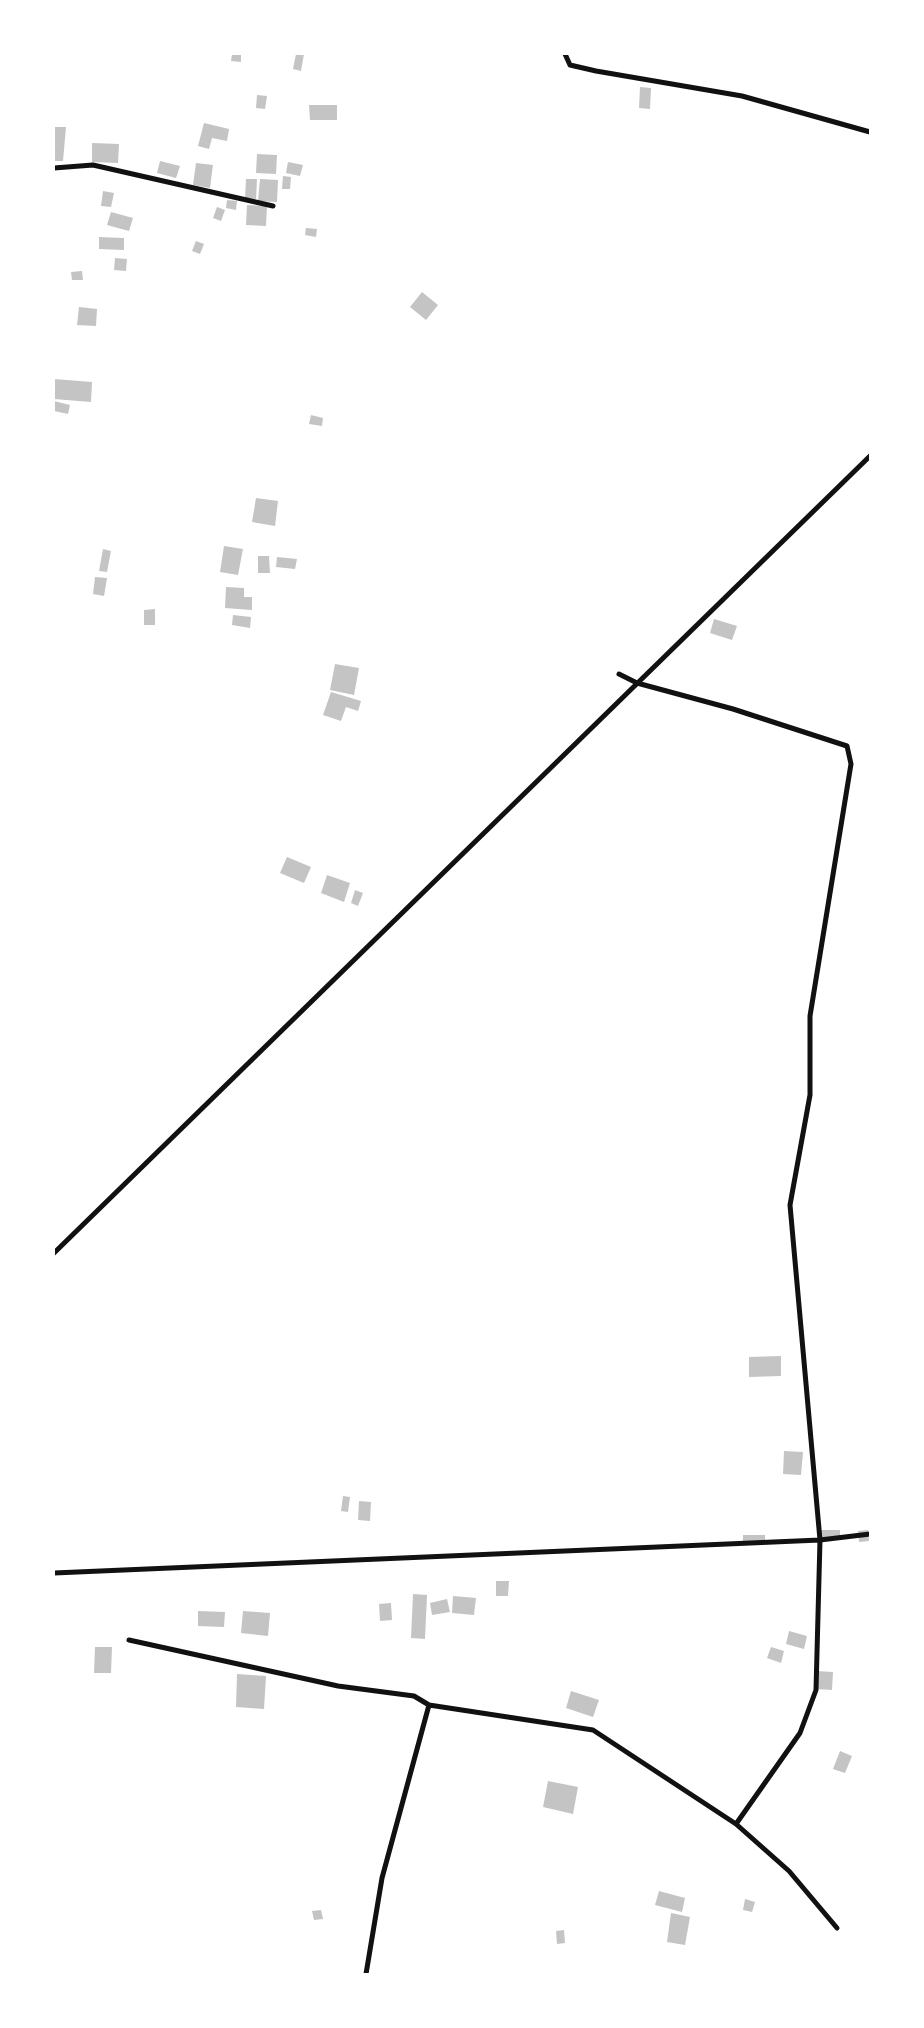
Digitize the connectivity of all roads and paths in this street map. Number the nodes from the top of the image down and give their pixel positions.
1 (564, 54) edge
2 (870, 132) edge
3 (54, 168) edge
4 (273, 206) dead end
5 (870, 456) edge
6 (618, 674) dead end
7 (637, 683) junction
8 (54, 1253) edge
9 (870, 1534) edge
10 (820, 1540) junction
11 (54, 1573) edge
12 (129, 1640) dead end
13 (429, 1705) junction
14 (736, 1824) junction
15 (837, 1928) dead end
16 (366, 1974) edge

1 - 2 street
3 - 4 street
5 - 7 street
6 - 7 street
7 - 8 street
7 - 10 street
9 - 10 street
10 - 11 street
10 - 14 street
12 - 13 street
13 - 14 street
13 - 16 street
14 - 15 street

